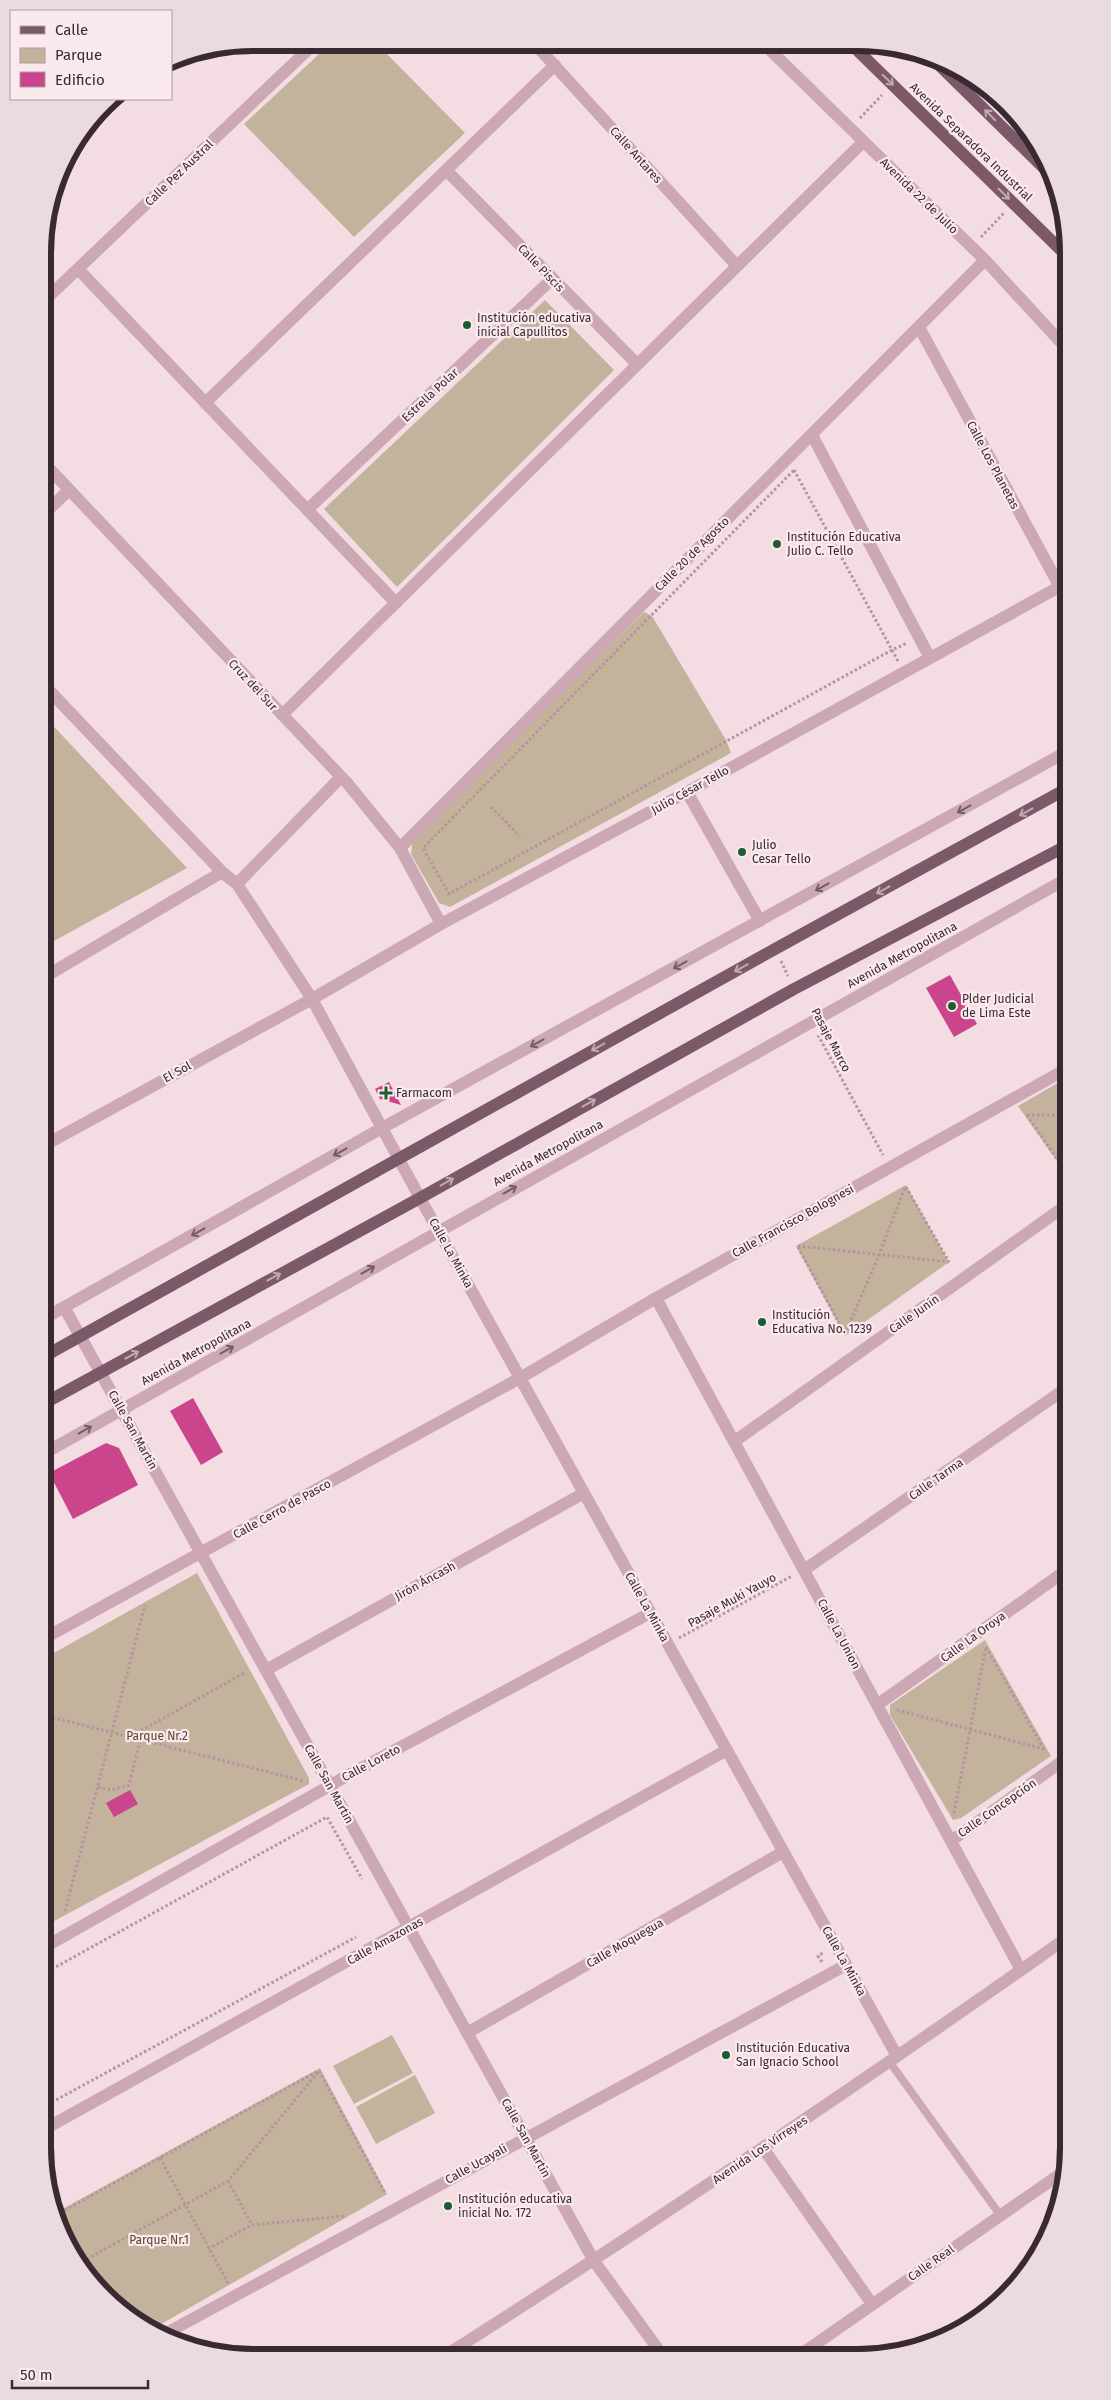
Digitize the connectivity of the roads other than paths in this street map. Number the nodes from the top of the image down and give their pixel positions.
1 (307, 51) edge
2 (542, 51) edge
3 (771, 51) edge
4 (858, 51) edge
5 (555, 65) junction
6 (946, 71) edge
7 (863, 142) junction
8 (1038, 162) edge
9 (446, 170) junction
10 (1060, 249) edge
11 (985, 260) junction
12 (737, 266) junction
13 (78, 269) junction
14 (552, 279) junction
15 (51, 294) edge
16 (919, 327) junction
17 (1060, 341) edge
18 (637, 364) junction
19 (205, 403) junction
20 (812, 434) junction
21 (51, 471) edge
22 (69, 490) junction
23 (51, 507) edge
24 (307, 510) junction
25 (1060, 578) edge
26 (1060, 587) edge
27 (396, 603) junction
28 (930, 658) junction
29 (51, 692) edge
30 (282, 715) junction
31 (1060, 755) edge
32 (341, 777) junction
33 (687, 792) junction
34 (1060, 792) edge
35 (400, 848) junction
36 (1060, 848) edge
37 (222, 872) junction
38 (1060, 882) edge
39 (237, 884) junction
40 (760, 921) junction
41 (441, 924) junction
42 (51, 973) edge
43 (312, 998) junction
44 (1060, 1072) edge
45 (382, 1128) junction
46 (51, 1142) edge
47 (398, 1158) junction
48 (420, 1198) junction
49 (1060, 1210) edge
50 (438, 1230) junction
51 (656, 1298) junction
52 (64, 1307) junction
53 (51, 1314) edge
54 (81, 1336) junction
55 (51, 1353) edge
56 (100, 1372) junction
57 (520, 1378) junction
58 (1060, 1393) edge
59 (51, 1400) edge
60 (122, 1410) junction
61 (735, 1441) junction
62 (51, 1450) edge
63 (584, 1492) junction
64 (201, 1553) junction
65 (804, 1570) junction
66 (1060, 1575) edge
67 (650, 1613) junction
68 (51, 1630) edge
69 (266, 1670) junction
70 (877, 1705) junction
71 (727, 1750) junction
72 (1060, 1763) edge
73 (330, 1785) junction
74 (951, 1841) junction
75 (783, 1852) junction
76 (409, 1928) junction
77 (51, 1943) edge
78 (1060, 1943) edge
79 (846, 1965) junction
80 (1021, 1970) junction
81 (467, 2033) junction
82 (893, 2059) junction
83 (51, 2125) edge
84 (525, 2137) junction
85 (763, 2148) junction
86 (1058, 2176) edge
87 (1000, 2216) junction
88 (594, 2261) junction
89 (872, 2304) junction
90 (171, 2331) edge
91 (455, 2349) edge
92 (659, 2349) edge
93 (808, 2349) edge

1 - 13 street, Calle Pez Austral
2 - 5 street, Calle Antares
3 - 7 street, Avenida 22 de Julio
4 -> 10 main road, Avenida Separadora Industrial
5 - 9 street
5 - 12 street, Calle Antares
8 -> 6 main road
7 - 11 street, Avenida 22 de Julio
7 - 12 street
9 - 14 street, Calle Piscis
9 - 19 street
11 - 16 street, Calle 20 de Agosto
11 - 17 street, Avenida 22 de Julio
12 - 18 street
13 - 15 street, Calle Pez Austral
13 - 19 street
14 - 18 street, Calle Piscis
14 - 24 street, Estrella Polar
16 - 20 street, Calle 20 de Agosto
16 - 25 street, Calle Los Planetas
18 - 27 street
19 - 24 street
20 - 28 street
20 - 35 street, Calle 20 de Agosto
21 - 22 street, Cruz del Sur
22 - 23 street
22 - 30 street, Cruz del Sur
24 - 27 street
26 - 28 street, Julio César Tello
27 - 30 street
28 - 33 street, Julio César Tello
29 - 37 street, Calle La Minka
30 - 32 street, Cruz del Sur
31 -> 40 street
32 - 35 street, Cruz del Sur
32 - 39 street
33 - 40 street
33 - 41 street, Julio César Tello
34 -> 47 main road
35 - 41 street, Cruz del Sur
48 -> 36 main road, Avenida Metropolitana
37 - 39 street, Calle La Minka
37 - 42 street
50 -> 38 street, Avenida Metropolitana
39 - 43 street, Calle La Minka
40 -> 45 street
41 - 43 street, Julio César Tello
43 - 45 street, Calle La Minka
43 - 46 street, El Sol
44 - 51 street, Calle Francisco Bolognesi
45 - 47 street, Calle La Minka
45 -> 52 street
47 - 48 street, Calle La Minka
47 - 54 main road
48 - 50 street, Calle La Minka
56 -> 48 main road, Avenida Metropolitana
49 - 61 street, Calle Junín
50 - 57 street, Calle La Minka
60 -> 50 street, Avenida Metropolitana
51 - 57 street, Calle Francisco Bolognesi
51 - 61 street, Calle La Union
52 - 53 street
52 - 54 street, Calle San Martín
54 - 55 main road
54 - 56 street, Calle San Martín
56 - 59 main road, Avenida Metropolitana
56 - 60 street, Calle San Martín
57 - 63 street, Calle La Minka
57 - 64 street, Calle Cerro de Pasco
58 - 65 street, Calle Tarma
62 -> 60 street, Avenida Metropolitana
60 - 64 street, Calle San Martín
61 - 65 street, Calle La Union
63 - 67 street, Calle La Minka
63 - 69 street, Jirón Áncash
64 - 68 street, Calle Cerro de Pasco
64 - 69 street, Calle San Martín
65 - 70 street, Calle La Union
66 - 70 street, Calle La Oroya
67 - 71 street, Calle La Minka
67 - 73 street, Calle Loreto
69 - 73 street, Calle San Martín
70 - 74 street, Calle La Union
71 - 75 street, Calle La Minka
71 - 76 street, Calle Amazonas
72 - 74 street, Calle Concepción
73 - 76 street, Calle San Martín
73 - 77 street, Calle Loreto
74 - 80 street, Calle La Union
75 - 79 street, Calle La Minka
75 - 81 street, Calle Moquegua
76 - 81 street, Calle San Martín
76 - 83 street, Calle Amazonas
78 - 80 street, Avenida Los Virreyes
79 - 82 street, Calle La Minka
79 - 84 street, Calle Ucayali
80 - 82 street, Avenida Los Virreyes
81 - 84 street, Calle San Martín
82 - 85 street, Avenida Los Virreyes
82 - 87 lane
84 - 88 street, Calle San Martín
84 - 90 street, Calle Ucayali
85 - 88 street, Avenida Los Virreyes
85 - 89 street
86 - 87 street, Calle Real
87 - 89 street, Calle Real
88 - 91 street, Avenida Los Virreyes
88 - 92 street, Calle San Martín
89 - 93 street, Calle Real

